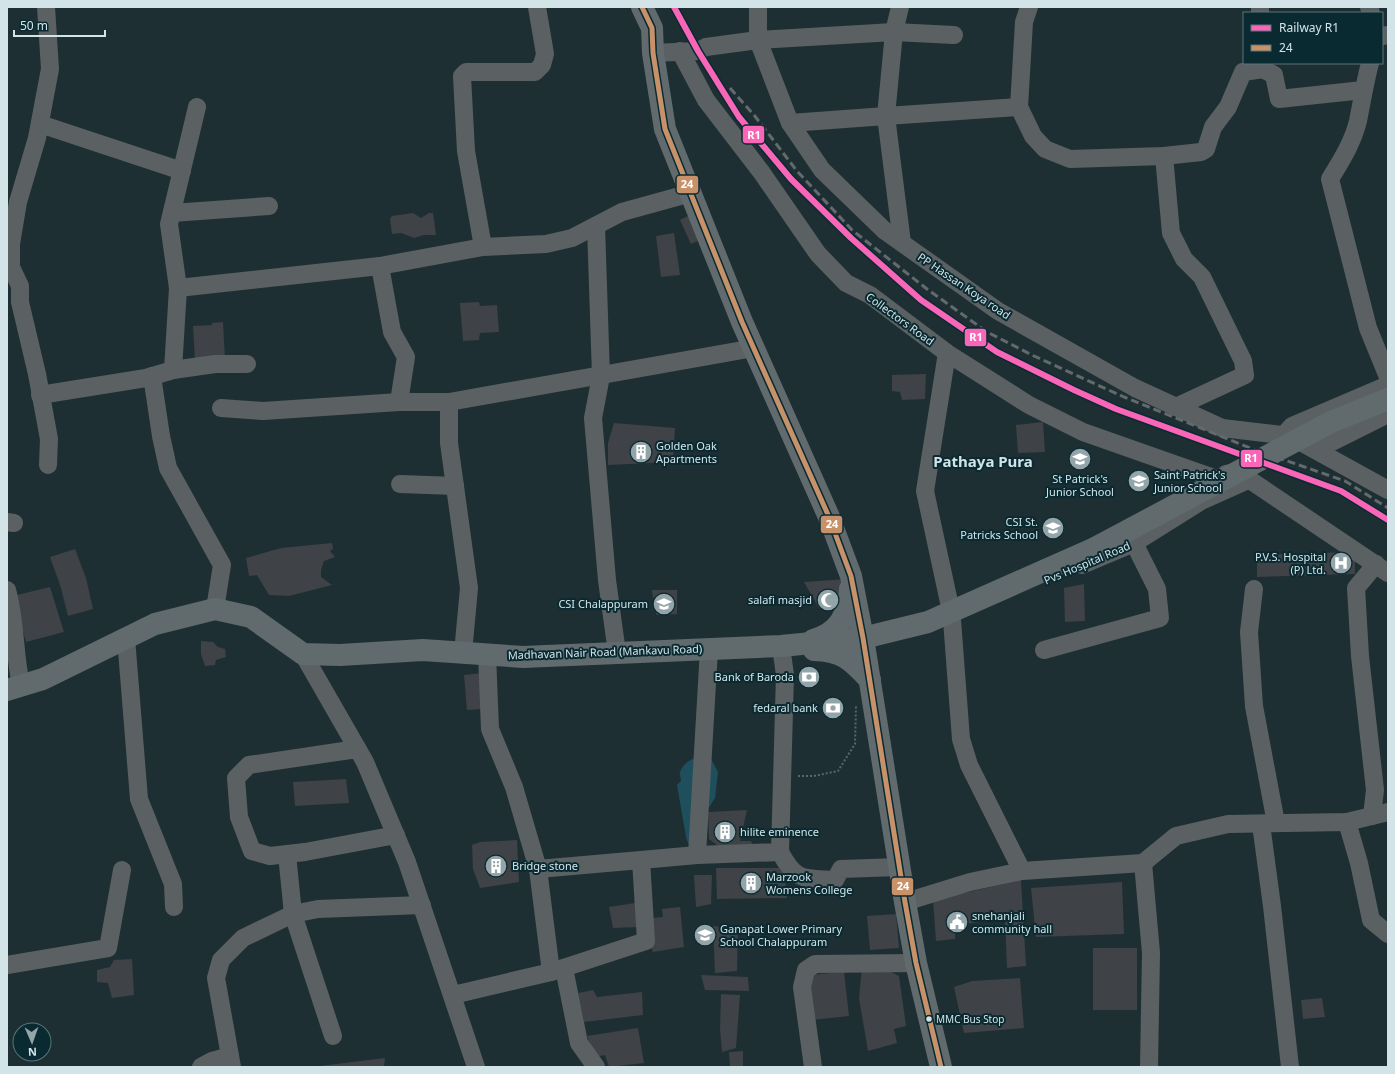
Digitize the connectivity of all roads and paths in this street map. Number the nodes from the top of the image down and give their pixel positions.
1 (46, 7) edge
2 (537, 7) edge
3 (642, 7) edge
4 (758, 7) edge
5 (900, 7) edge
6 (1029, 7) edge
7 (894, 32) junction
8 (954, 35) dead end
9 (758, 40) junction
10 (680, 51) junction
11 (653, 53) junction
12 (1370, 64) edge
13 (1263, 66) edge
14 (1363, 90) junction
15 (198, 107) dead end
16 (1019, 107) junction
17 (886, 116) junction
18 (790, 123) junction
19 (40, 124) junction
20 (1164, 156) junction
21 (182, 171) junction
22 (691, 193) junction
23 (269, 206) dead end
24 (172, 213) junction
25 (596, 226) junction
26 (902, 244) junction
27 (483, 247) junction
28 (380, 266) junction
29 (10, 272) edge
30 (178, 288) junction
31 (754, 348) junction
32 (947, 353) junction
33 (247, 364) dead end
34 (173, 370) junction
35 (152, 376) junction
36 (601, 376) junction
37 (1388, 377) edge
38 (1388, 385) edge
39 (40, 395) junction
40 (1388, 399) edge
41 (399, 402) junction
42 (449, 402) junction
43 (1176, 407) junction
44 (221, 408) dead end
45 (1388, 414) edge
46 (1287, 435) junction
47 (1316, 450) junction
48 (48, 465) dead end
49 (1212, 477) junction
50 (1248, 480) junction
51 (400, 484) dead end
52 (455, 486) junction
53 (1388, 490) edge
54 (1134, 543) junction
55 (1380, 567) edge
56 (851, 576) junction
57 (1254, 589) dead end
58 (7, 590) edge
59 (949, 602) junction
60 (215, 609) junction
61 (952, 620) junction
62 (922, 623) junction
63 (126, 638) junction
64 (863, 638) junction
65 (791, 645) junction
66 (709, 649) junction
67 (1044, 650) dead end
68 (463, 653) junction
69 (618, 653) junction
70 (303, 654) junction
71 (486, 654) junction
72 (14, 687) edge
73 (871, 691) junction
74 (357, 749) junction
75 (782, 775) junction
76 (1380, 814) edge
77 (1347, 822) junction
78 (1269, 824) junction
79 (396, 835) junction
80 (780, 852) junction
81 (288, 854) junction
82 (697, 855) junction
83 (641, 860) junction
84 (1143, 863) junction
85 (900, 867) junction
86 (538, 869) junction
87 (122, 870) dead end
88 (1022, 870) junction
89 (905, 902) junction
90 (422, 905) junction
91 (174, 907) dead end
92 (293, 914) junction
93 (1388, 934) edge
94 (916, 963) junction
95 (7, 965) edge
96 (558, 970) junction
97 (452, 995) junction
98 (333, 1036) dead end
99 (231, 1062) edge
100 (201, 1067) edge
101 (476, 1067) edge
102 (596, 1067) edge
103 (813, 1067) edge
104 (941, 1067) edge
105 (1149, 1067) edge
106 (1290, 1067) edge

1 - 19 street
2 - 27 street
3 - 11 main road
4 - 9 street, PP Hassan Koya road
5 - 7 street
6 - 16 street
7 - 8 street
7 - 9 street
7 - 17 street
9 - 10 street
9 - 18 street, PP Hassan Koya road
10 - 11 street
10 - 32 street, Collectors Road
11 - 22 main road
12 - 14 street
13 - 14 street
13 - 20 street
14 - 37 street
15 - 21 street
16 - 17 street
16 - 20 street
17 - 18 street
17 - 26 street
18 - 26 street, PP Hassan Koya road
19 - 21 street
19 - 29 street
20 - 43 street
21 - 24 street
22 - 25 street
22 - 31 main road
23 - 24 street
24 - 30 street
25 - 27 street
25 - 36 street
26 - 43 street, PP Hassan Koya road
27 - 28 street
28 - 30 street
28 - 41 street
29 - 39 street
30 - 34 street
31 - 36 street
31 - 56 main road
32 - 49 street, Collectors Road
32 - 59 street
33 - 34 street
34 - 35 street
35 - 39 street
35 - 60 street
36 - 42 street
36 - 69 street
38 - 46 street
39 - 48 street
40 - 62 main road, Madhavan Nair Road (Mankavu Road), bridge
41 - 42 street
41 - 44 street
42 - 52 street
43 - 46 street, PP Hassan Koya road
45 - 47 street
46 - 47 street
47 - 53 street
49 - 50 street, Pvs Hospital Road
49 - 59 street, Pvs Hospital Road
50 - 54 street, Pvs Hospital Road
50 - 55 street, Pvs Hospital Road
51 - 52 street
52 - 68 street
54 - 61 street, Pvs Hospital Road
54 - 67 street
55 - 76 street
56 - 62 main road
56 - 64 main road
56 - 65 main road
57 - 78 street
58 - 72 street
59 - 62 street, Pvs Hospital Road
60 - 63 main road
60 - 70 main road
61 - 62 street, Pvs Hospital Road
61 - 88 street
62 - 64 main road, Madhavan Nair Road (Mankavu Road)
63 - 72 main road
63 - 91 street
64 - 65 main road, Madhavan Nair Road (Mankavu Road)
64 - 73 main road
65 - 66 main road, Madhavan Nair Road (Mankavu Road)
65 - 73 main road
65 - 75 street
66 - 69 main road, Madhavan Nair Road (Mankavu Road)
66 - 82 street
68 - 70 main road, Madhavan Nair Road (Mankavu Road)
68 - 71 main road, Madhavan Nair Road (Mankavu Road)
69 - 71 main road, Madhavan Nair Road (Mankavu Road)
70 - 74 street
71 - 86 street
73 - 75 path
73 - 85 main road
74 - 79 street
74 - 81 street
75 - 80 street
76 - 77 street
77 - 78 street
77 - 93 street
78 - 84 street
78 - 106 street
79 - 81 street
79 - 90 street
80 - 82 street
80 - 85 street
81 - 92 street
82 - 83 street
83 - 86 street
83 - 96 street
84 - 88 street
84 - 105 street
85 - 89 main road
86 - 96 street
87 - 95 street
88 - 89 street
89 - 94 main road
90 - 92 street
90 - 97 street
92 - 98 street
92 - 99 street
94 - 103 street
94 - 104 main road
96 - 97 street
96 - 102 street
97 - 101 street
99 - 100 street

